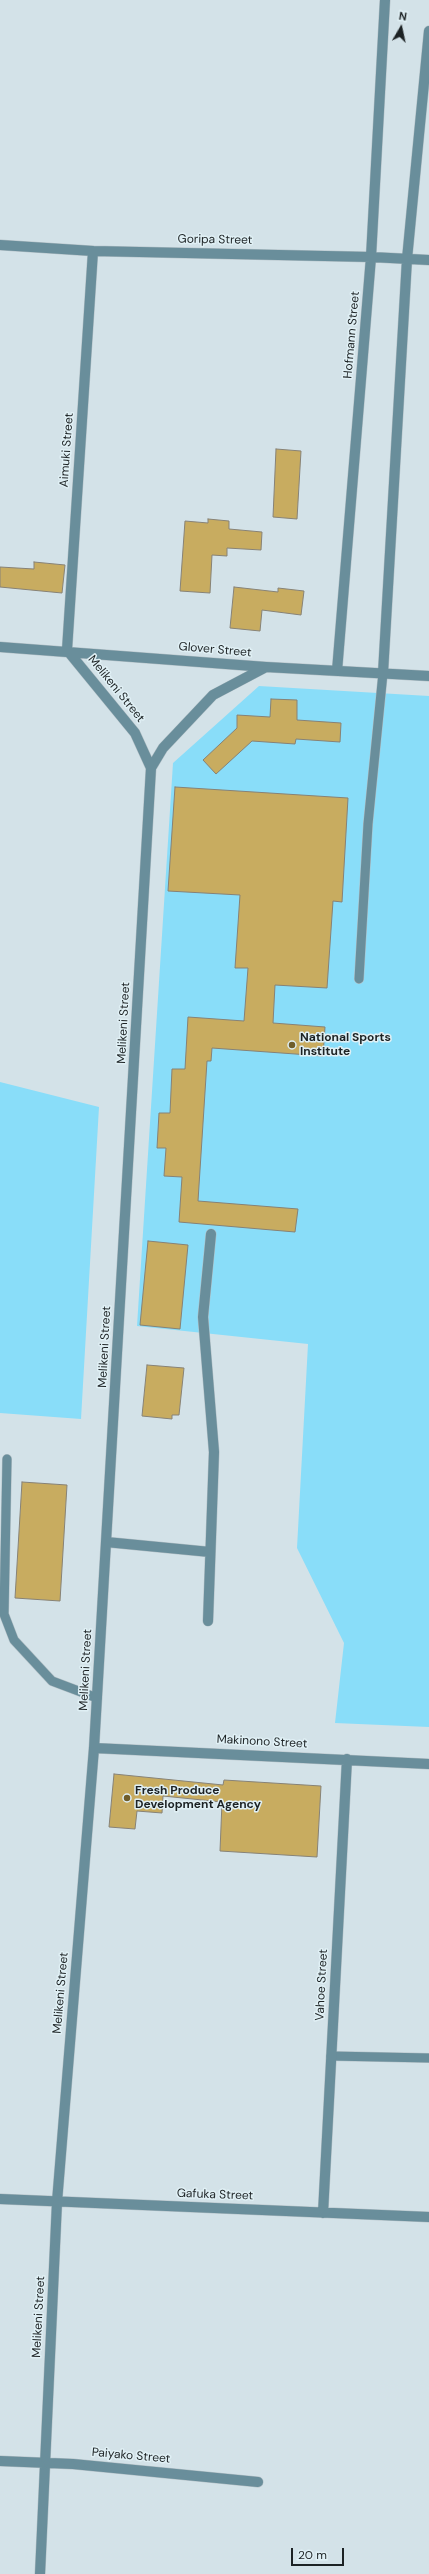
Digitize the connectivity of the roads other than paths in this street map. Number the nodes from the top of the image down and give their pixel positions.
1 (385, 0) edge
2 (429, 31) edge
3 (0, 245) edge
4 (93, 251) junction
5 (372, 257) junction
6 (407, 259) junction
7 (429, 260) edge
8 (0, 646) edge
9 (67, 650) junction
10 (266, 667) junction
11 (337, 671) junction
12 (383, 673) junction
13 (429, 676) edge
14 (152, 768) junction
15 (359, 980) dead end
16 (211, 1234) dead end
17 (7, 1459) dead end
18 (106, 1542) junction
19 (210, 1552) junction
20 (208, 1621) dead end
21 (97, 1698) junction
22 (94, 1748) junction
23 (347, 1759) junction
24 (429, 1764) edge
25 (331, 2056) junction
26 (429, 2058) edge
27 (0, 2199) edge
28 (57, 2202) junction
29 (323, 2213) junction
30 (429, 2217) edge
31 (0, 2461) edge
32 (44, 2464) junction
33 (258, 2482) dead end
34 (40, 2574) edge

1 - 5 street, Hofmann Street
2 - 6 street
3 - 4 street, Goripa Street
4 - 5 street, Goripa Street
4 - 9 street, Aimuki Street
5 - 6 street, Goripa Street
5 - 11 street, Hofmann Street
6 - 7 street, Goripa Street
6 - 12 street
8 - 9 street, Glover Street
9 - 10 street, Glover Street
9 - 14 street, Melikeni Street
10 - 11 street, Glover Street
10 - 14 street, Melikeni Street
11 - 12 street, Glover Street
12 - 13 street, Glover Street
12 - 15 lane
14 - 18 street, Melikeni Street
16 - 19 street
17 - 21 lane
18 - 19 street
18 - 21 street, Melikeni Street
19 - 20 street
21 - 22 street, Melikeni Street
22 - 23 street, Makinono Street
22 - 28 street, Melikeni Street
23 - 24 street, Makinono Street
23 - 25 street, Vahoe Street
25 - 26 lane
25 - 29 street, Vahoe Street
27 - 28 street, Gafuka Street
28 - 29 street, Gafuka Street
28 - 32 street, Melikeni Street
29 - 30 street, Gafuka Street
31 - 32 street, Paiyako Street
32 - 33 street, Paiyako Street
32 - 34 street, Melikeni Street

